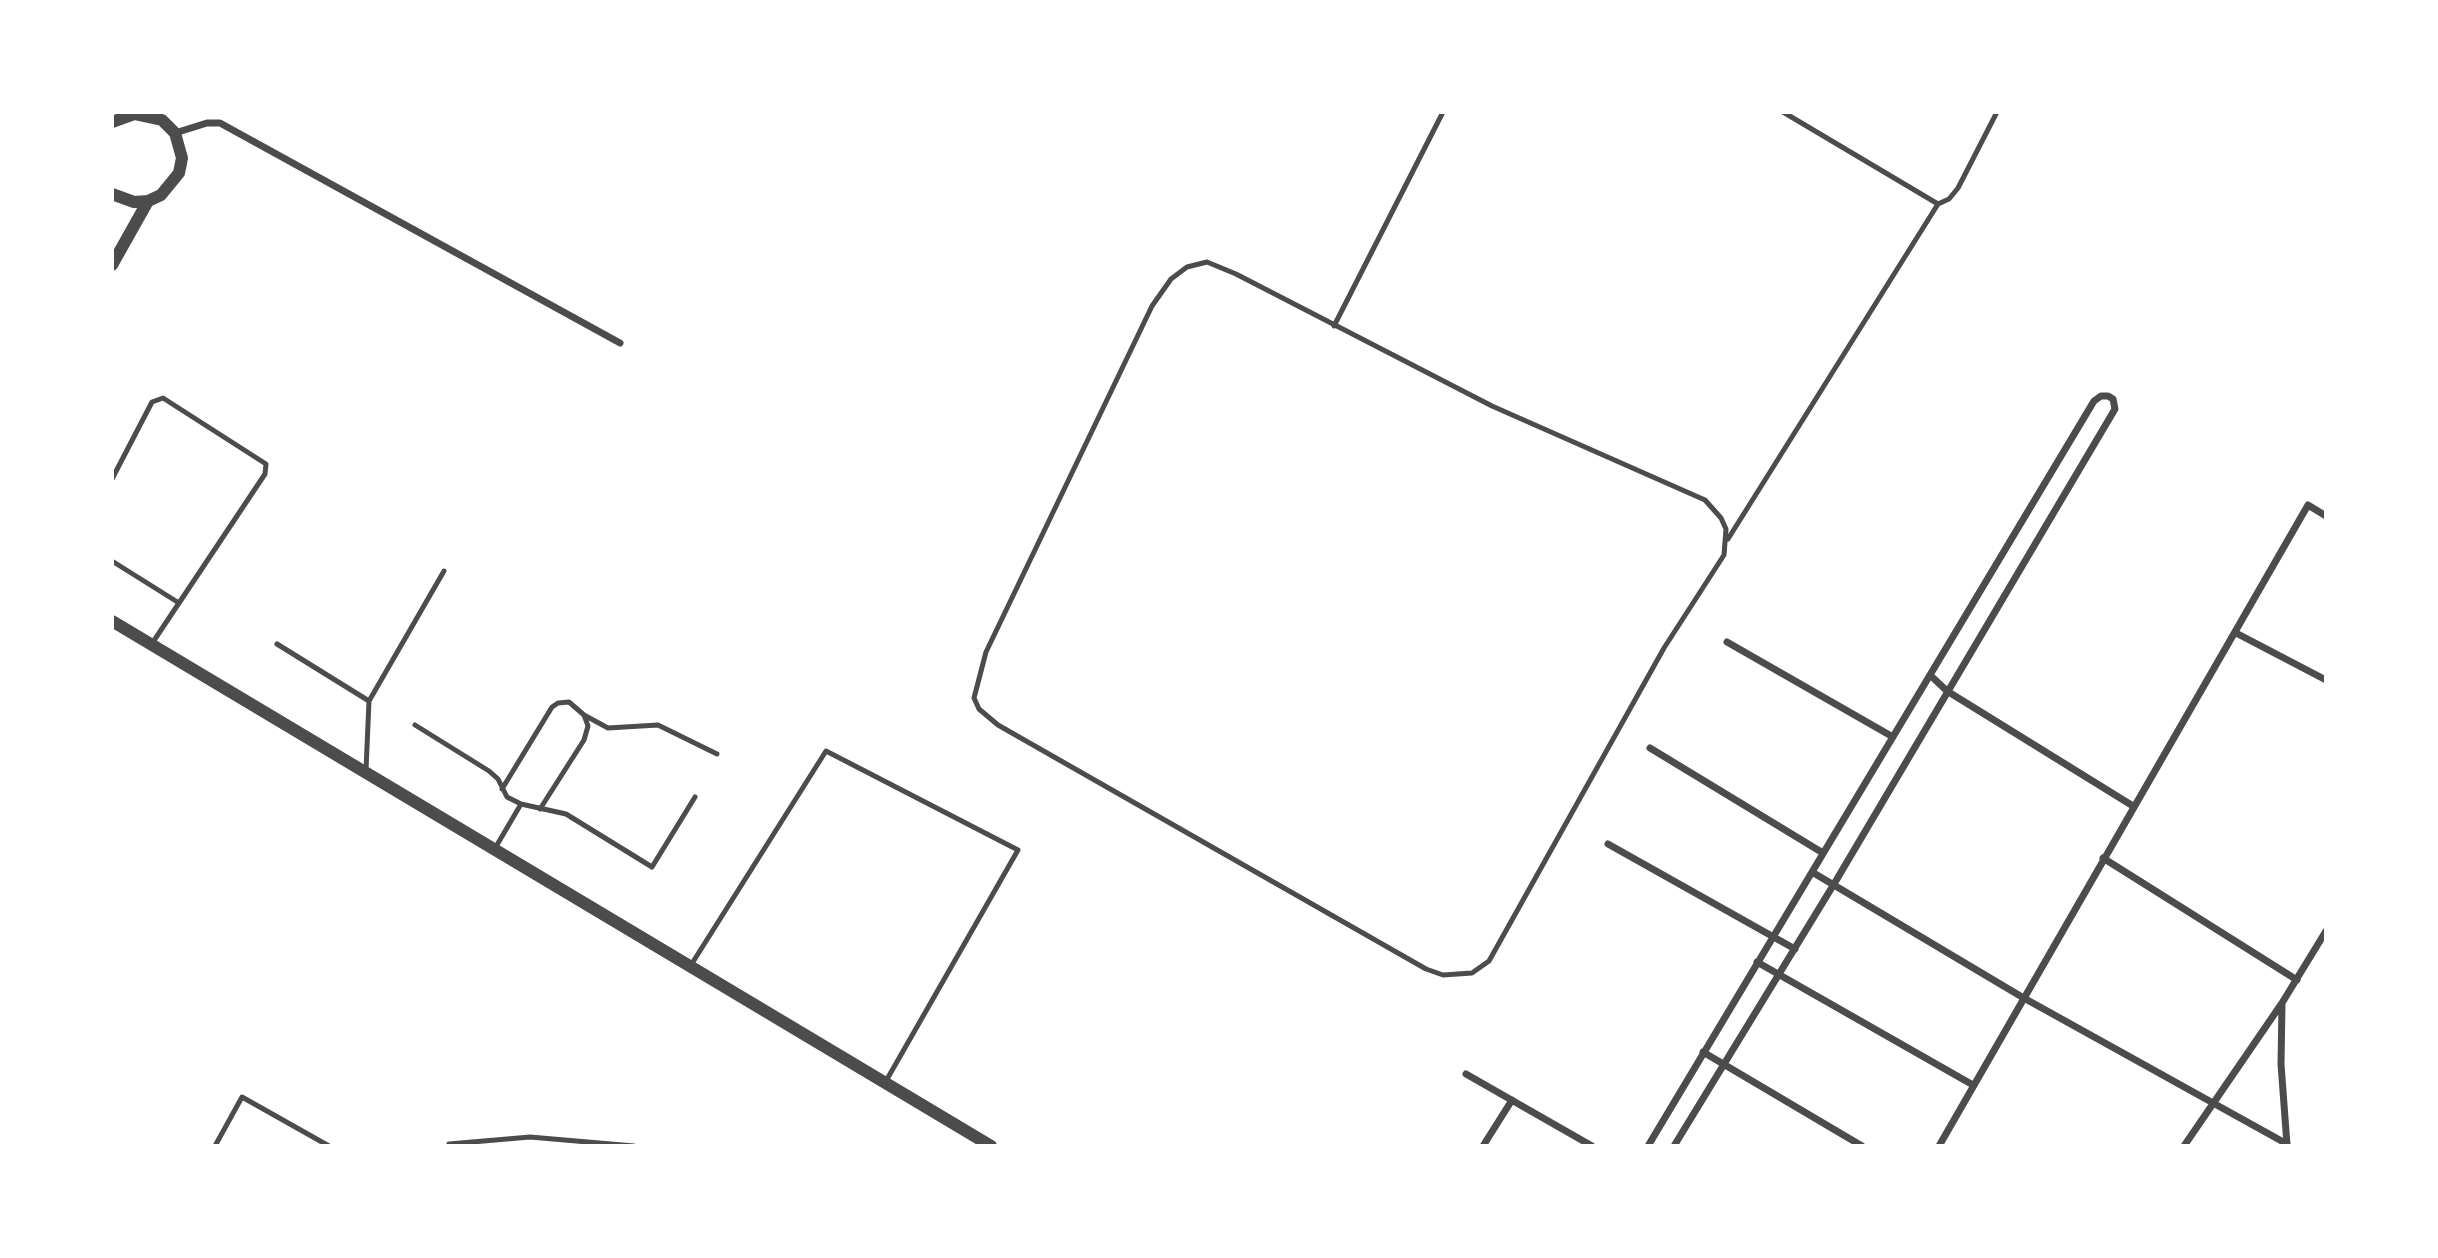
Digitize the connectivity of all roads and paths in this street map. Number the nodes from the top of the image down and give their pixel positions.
1 (1443, 112) edge
2 (1783, 112) edge
3 (1997, 112) edge
4 (131, 113) edge
5 (164, 116) edge
6 (112, 122) edge
7 (175, 133) junction
8 (112, 194) edge
9 (148, 201) junction
10 (1938, 204) junction
11 (112, 265) edge
12 (1334, 326) junction
13 (620, 343) dead end
14 (112, 479) edge
15 (2326, 516) edge
16 (1727, 540) junction
17 (112, 561) edge
18 (444, 571) dead end
19 (179, 603) junction
20 (112, 621) edge
21 (2236, 633) junction
22 (1727, 642) dead end
23 (277, 644) dead end
24 (152, 645) junction
25 (1930, 675) junction
26 (2326, 680) edge
27 (1947, 691) junction
28 (369, 701) junction
29 (584, 715) junction
30 (415, 725) dead end
31 (1893, 737) junction
32 (1650, 748) dead end
33 (717, 754) dead end
34 (366, 773) junction
35 (502, 789) junction
36 (695, 797) dead end
37 (522, 804) junction
38 (2133, 806) junction
39 (540, 809) junction
40 (1608, 844) dead end
41 (494, 850) junction
42 (1824, 853) junction
43 (2103, 858) junction
44 (1812, 872) junction
45 (1834, 884) junction
46 (2326, 932) edge
47 (1772, 936) junction
48 (1795, 949) junction
49 (1757, 962) junction
50 (689, 967) junction
51 (1779, 974) junction
52 (2297, 980) junction
53 (2022, 997) junction
54 (2282, 1003) junction
55 (1703, 1052) junction
56 (1723, 1065) junction
57 (1466, 1074) dead end
58 (885, 1084) junction
59 (1972, 1086) junction
60 (1511, 1100) junction
61 (2211, 1102) junction
62 (449, 1144) edge
63 (2287, 1145) edge
64 (215, 1146) edge
65 (329, 1146) edge
66 (634, 1146) edge
67 (991, 1146) edge
68 (1483, 1146) edge
69 (1592, 1146) edge
70 (1648, 1146) edge
71 (1674, 1146) edge
72 (1861, 1146) edge
73 (1939, 1146) edge
74 (2184, 1146) edge

1 - 12 lane
2 - 10 lane
3 - 10 lane
4 - 5 street
4 - 6 street
5 - 7 street
7 - 9 street
7 - 13 street
8 - 9 street
9 - 11 street
10 - 16 lane
12 - 16 lane
12 - 16 lane
14 - 19 lane
15 - 21 street
17 - 19 lane
18 - 28 lane
19 - 24 lane
20 - 24 street
21 - 26 street
21 - 38 street
22 - 31 street
23 - 28 lane
24 - 34 street
25 - 27 street
25 - 27 street
25 - 31 street
27 - 38 street
27 - 45 street
28 - 34 lane
29 - 33 lane
29 - 35 lane
29 - 39 lane
30 - 35 lane
31 - 42 street
32 - 42 street
34 - 41 street
35 - 37 lane
36 - 39 lane
37 - 39 lane
37 - 41 lane
38 - 43 street
40 - 47 street
41 - 50 street
42 - 44 street
43 - 52 street
43 - 53 street
44 - 45 street
44 - 47 street
45 - 48 street
45 - 53 street
46 - 52 street
47 - 48 street
47 - 49 street
48 - 51 street
49 - 51 street
49 - 55 street
50 - 58 street
50 - 58 lane
51 - 56 street
51 - 59 street
52 - 54 street
53 - 59 street
53 - 61 street
54 - 61 street
54 - 63 street
55 - 56 street
55 - 70 street
56 - 71 street
56 - 72 street
57 - 60 street
58 - 67 street
59 - 73 street
60 - 68 street
60 - 69 street
61 - 63 street
61 - 74 street
62 - 66 lane
64 - 65 lane

